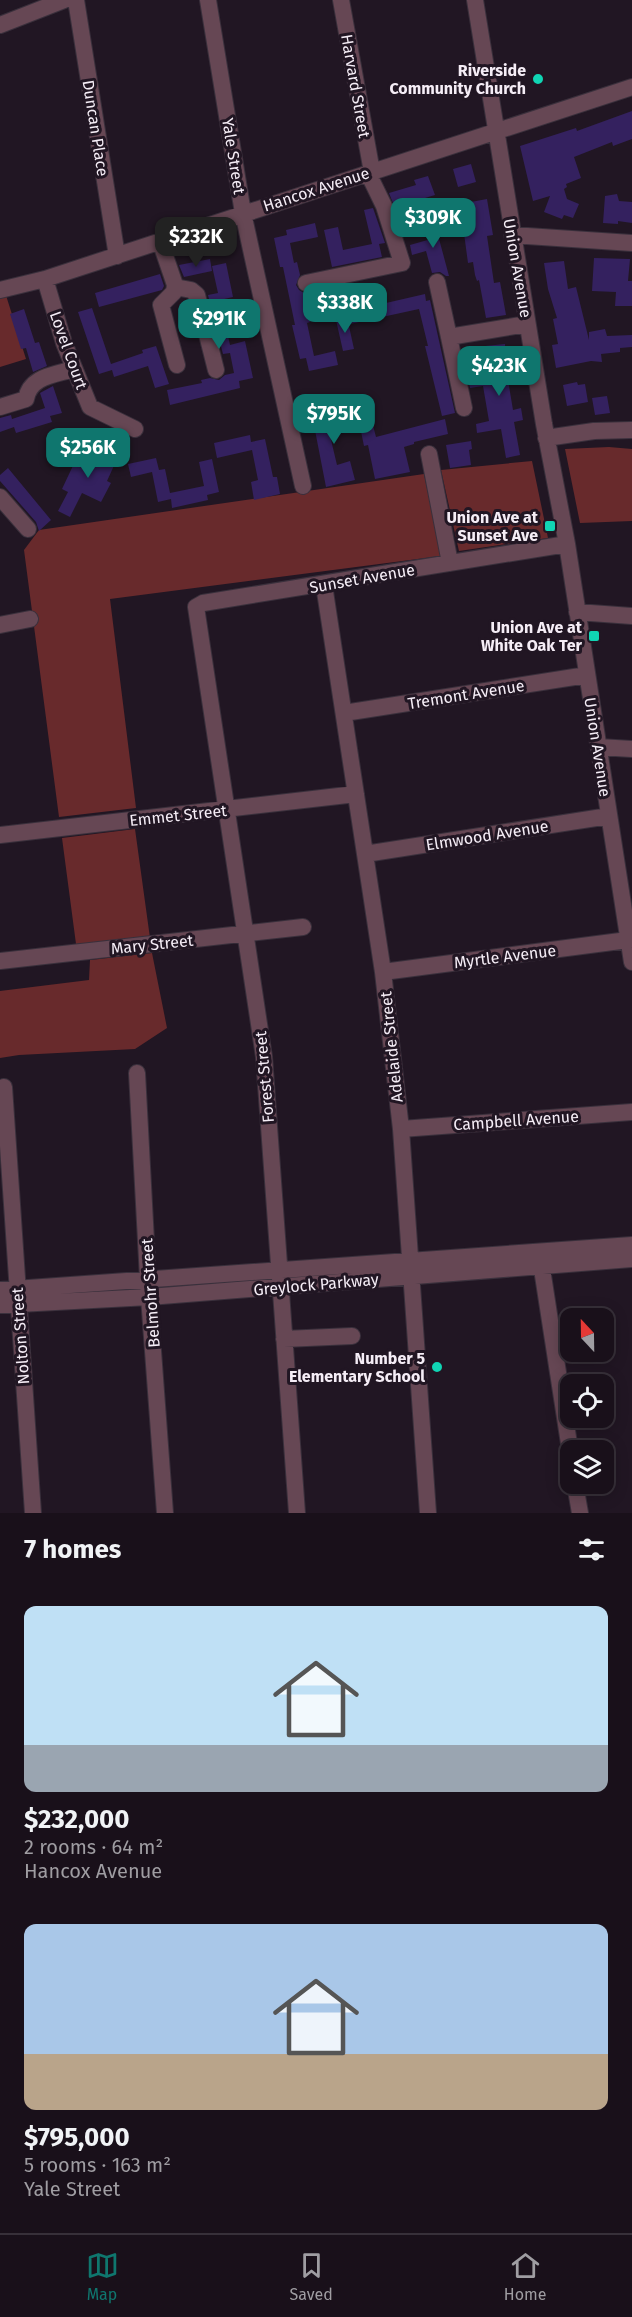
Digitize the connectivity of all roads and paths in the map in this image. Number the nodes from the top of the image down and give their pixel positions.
1 (64, 0) edge
2 (76, 0) edge
3 (208, 0) edge
4 (341, 0) edge
5 (475, 0) edge
6 (0, 25) edge
7 (632, 87) edge
8 (495, 133) junction
9 (370, 172) junction
10 (243, 213) junction
11 (512, 235) junction
12 (160, 241) junction
13 (632, 243) edge
14 (117, 256) junction
15 (45, 279) junction
16 (437, 282) dead end
17 (306, 284) dead end
18 (175, 287) junction
19 (0, 290) edge
20 (527, 324) junction
21 (449, 337) junction
22 (177, 364) dead end
23 (74, 369) junction
24 (216, 370) dead end
25 (0, 407) edge
26 (464, 408) dead end
27 (135, 429) dead end
28 (632, 430) edge
29 (546, 438) junction
30 (429, 454) dead end
31 (303, 486) dead end
32 (0, 497) edge
33 (28, 529) dead end
34 (567, 544) junction
35 (450, 563) junction
36 (324, 585) junction
37 (577, 612) junction
38 (632, 616) edge
39 (30, 619) dead end
40 (0, 625) edge
41 (201, 645) joint
42 (587, 675) junction
43 (344, 713) junction
44 (599, 747) junction
45 (632, 749) edge
46 (356, 794) junction
47 (225, 810) junction
48 (609, 816) junction
49 (0, 835) edge
50 (365, 854) junction
51 (625, 879) edge
52 (303, 927) dead end
53 (246, 934) junction
54 (631, 951) edge
55 (0, 962) edge
56 (383, 972) junction
57 (137, 1072) dead end
58 (4, 1087) dead end
59 (632, 1112) edge
60 (401, 1129) junction
61 (632, 1245) edge
62 (541, 1259) junction
63 (632, 1259) edge
64 (410, 1268) junction
65 (280, 1278) junction
66 (148, 1279) junction
67 (8, 1297) edge
68 (149, 1298) junction
69 (352, 1336) dead end
70 (284, 1339) junction
71 (568, 1440) edge
72 (577, 1494) edge
73 (33, 1513) edge
74 (165, 1513) edge
75 (297, 1513) edge
76 (428, 1513) edge
77 (580, 1513) edge

1 - 6 street
2 - 14 street, Duncan Place
3 - 10 street, Yale Street
4 - 9 street, Harvard Street
5 - 8 street, Union Avenue
7 - 8 street, Hancox Avenue
8 - 9 street, Hancox Avenue
8 - 11 street, Union Avenue
9 - 10 street, Hancox Avenue
9 - 17 street, Harvard Street
10 - 12 street, Hancox Avenue
10 - 31 street, Yale Street
11 - 13 street
11 - 20 street, Union Avenue
12 - 14 street, Hancox Avenue
12 - 18 street
14 - 15 street, Hancox Avenue
15 - 19 street, Hancox Avenue
15 - 23 street, Lovel Court
16 - 21 street
18 - 22 street
18 - 24 street
20 - 21 street
20 - 29 street, Union Avenue
21 - 26 street
23 - 25 street
23 - 27 street, Lovel Court
28 - 29 street
29 - 34 street, Union Avenue
30 - 35 street
32 - 33 street
34 - 35 street, Sunset Avenue
34 - 37 street, Union Avenue
35 - 36 street, Sunset Avenue
36 - 41 street, Sunset Avenue
36 - 43 street, Adelaide Street
37 - 38 street
37 - 42 street, Union Avenue
39 - 40 street
41 - 47 street, Forest Street
42 - 43 street, Tremont Avenue
42 - 44 street, Union Avenue
43 - 46 street, Adelaide Street
44 - 45 street
44 - 48 street, Union Avenue
46 - 47 street, Emmet Street
46 - 50 street, Adelaide Street
47 - 49 street, Emmet Street
47 - 53 street, Forest Street
48 - 50 street, Elmwood Avenue
48 - 51 street, Union Avenue
50 - 56 street, Adelaide Street
51 - 54 street, Union Avenue
52 - 53 street, Mary Street
53 - 55 street, Mary Street
53 - 65 street, Forest Street
54 - 56 street, Myrtle Avenue
56 - 60 street, Adelaide Street
57 - 66 street, Belmohr Street
58 - 67 street, Nolton Street
59 - 60 street, Campbell Avenue
60 - 64 street, Adelaide Street
61 - 62 street, Greylock Parkway
62 - 63 street, Greylock Parkway
62 - 64 street, Greylock Parkway
62 - 71 street
64 - 65 street, Greylock Parkway
64 - 76 street, Adelaide Street
65 - 66 street, Greylock Parkway
65 - 68 street, Greylock Parkway
65 - 70 street, Forest Street
66 - 67 street, Greylock Parkway
66 - 68 street, Belmohr Street
67 - 68 street, Greylock Parkway
67 - 73 street, Nolton Street
68 - 74 street, Belmohr Street
69 - 70 street
70 - 75 street, Forest Street
72 - 77 street

